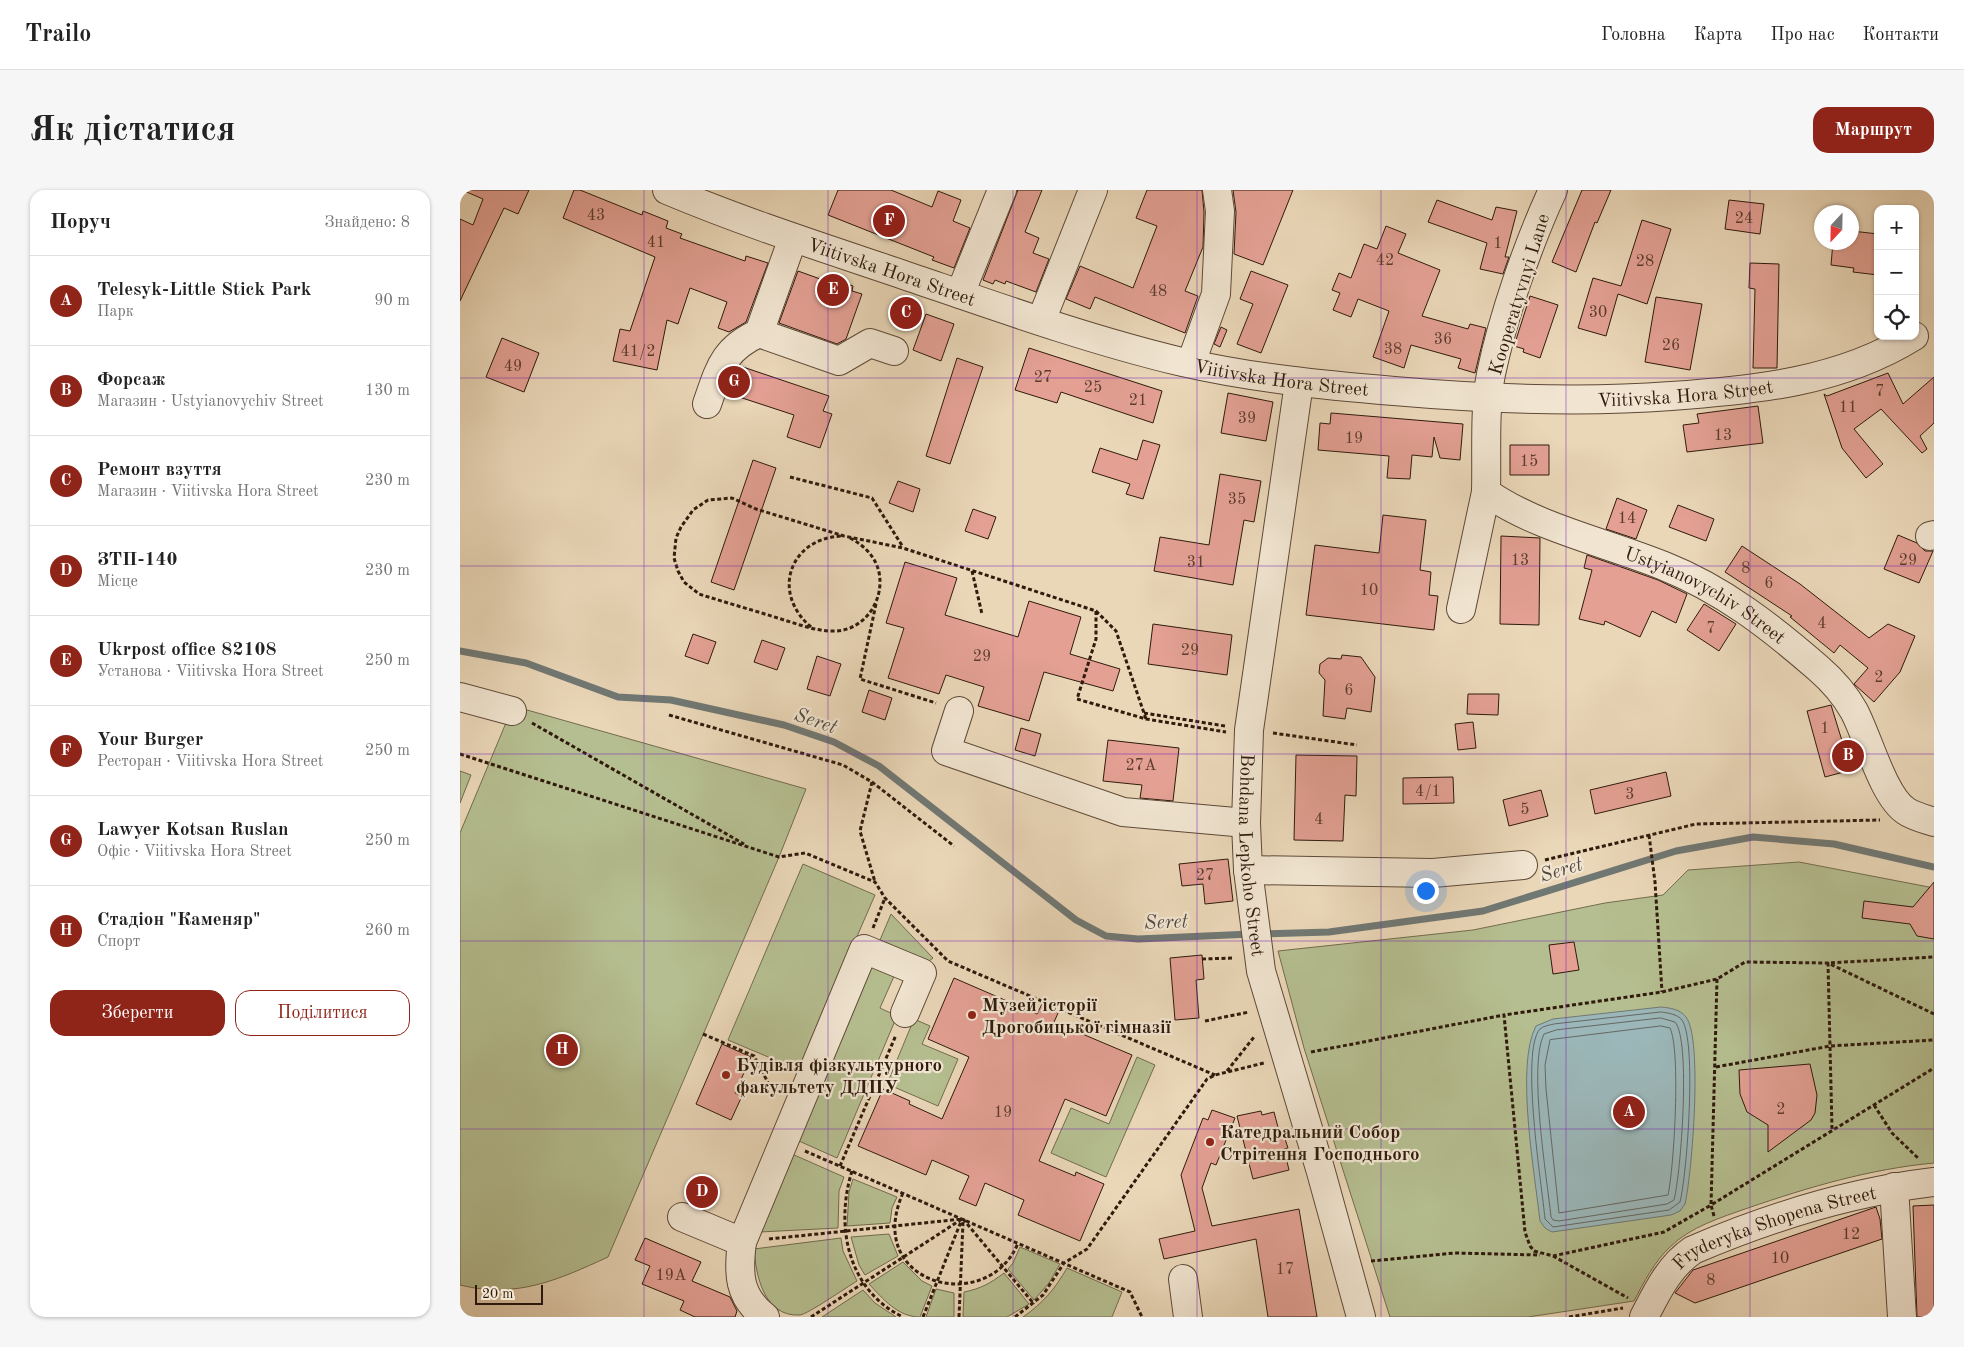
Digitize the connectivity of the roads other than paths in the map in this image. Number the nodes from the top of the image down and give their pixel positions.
1 (667, 190) edge
2 (1002, 190) edge
3 (1094, 190) edge
4 (1217, 190) edge
5 (1553, 190) edge
6 (709, 198) edge
7 (793, 238) junction
8 (960, 294) junction
9 (1041, 321) junction
10 (1934, 323) edge
11 (759, 333) junction
12 (1919, 333) edge
13 (1907, 340) edge
14 (894, 351) dead end
15 (1190, 364) junction
16 (1299, 383) junction
17 (1489, 399) junction
18 (707, 404) dead end
19 (1486, 492) junction
20 (1461, 609) dead end
21 (460, 697) edge
22 (512, 711) road end
23 (960, 711) road end
24 (1934, 822) edge
25 (1246, 823) junction
26 (1523, 865) road end
27 (1248, 870) junction
28 (906, 1014) road end
29 (1930, 1173) edge
30 (1894, 1187) junction
31 (682, 1217) dead end
32 (742, 1242) junction
33 (1183, 1279) dead end
34 (1635, 1308) edge
35 (766, 1317) edge
36 (1188, 1317) edge
37 (1361, 1317) edge
38 (1902, 1317) edge

1 - 6 street, Viitivska Hora Street
2 - 8 street
3 - 9 street
4 - 15 street
5 - 17 street, Kooperatyvnyi Lane
6 - 7 street, Viitivska Hora Street
7 - 8 street, Viitivska Hora Street
7 - 11 street
8 - 9 street, Viitivska Hora Street
9 - 15 street, Viitivska Hora Street
10 - 12 street, Viitivska Hora Street
11 - 14 street
11 - 18 street
13 - 17 street, Viitivska Hora Street
15 - 16 street, Viitivska Hora Street
16 - 17 street, Viitivska Hora Street
16 - 25 street, Bohdana Lepkoho Street
17 - 19 street
19 - 20 street
19 - 24 street, Ustyianovychiv Street
21 - 22 street
23 - 25 street
25 - 27 street, Bohdana Lepkoho Street
26 - 27 street
27 - 37 street, Bohdana Lepkoho Street
28 - 32 street
29 - 30 street, Fryderyka Shopena Street
30 - 34 street, Fryderyka Shopena Street
30 - 38 street
31 - 32 street
32 - 35 street
33 - 36 street

